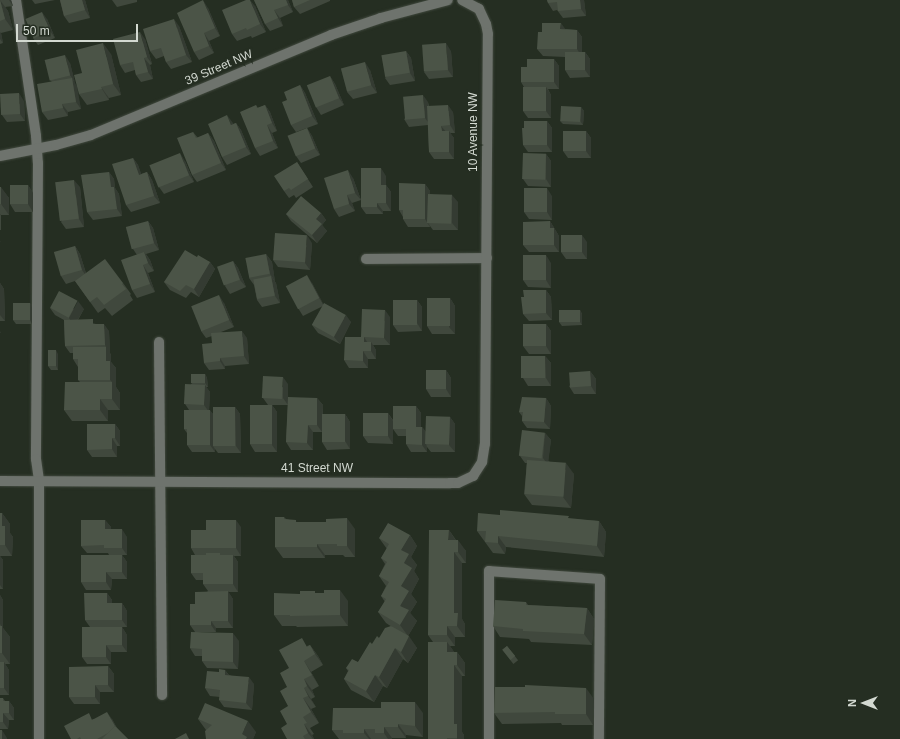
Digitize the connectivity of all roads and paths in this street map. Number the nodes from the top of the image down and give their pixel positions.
1 (16, 0) edge
2 (448, 0) edge
3 (462, 0) edge
4 (37, 150) junction
5 (0, 156) edge
6 (486, 258) junction
7 (366, 259) dead end
8 (159, 342) dead end
9 (473, 476) joint
10 (0, 481) edge
11 (39, 481) junction
12 (159, 483) junction
13 (162, 695) dead end
14 (39, 739) edge
15 (489, 739) edge
16 (599, 739) edge

1 - 4 street
2 - 4 street, 39 Street NW
3 - 6 street, 10 Avenue NW
4 - 5 street, 39 Street NW
4 - 11 street
6 - 7 street
6 - 9 street, 10 Avenue NW
8 - 12 street
9 - 12 street, 41 Street NW
10 - 11 street, 41 Street NW
11 - 12 street, 41 Street NW
11 - 14 street
12 - 13 street
15 - 16 street

